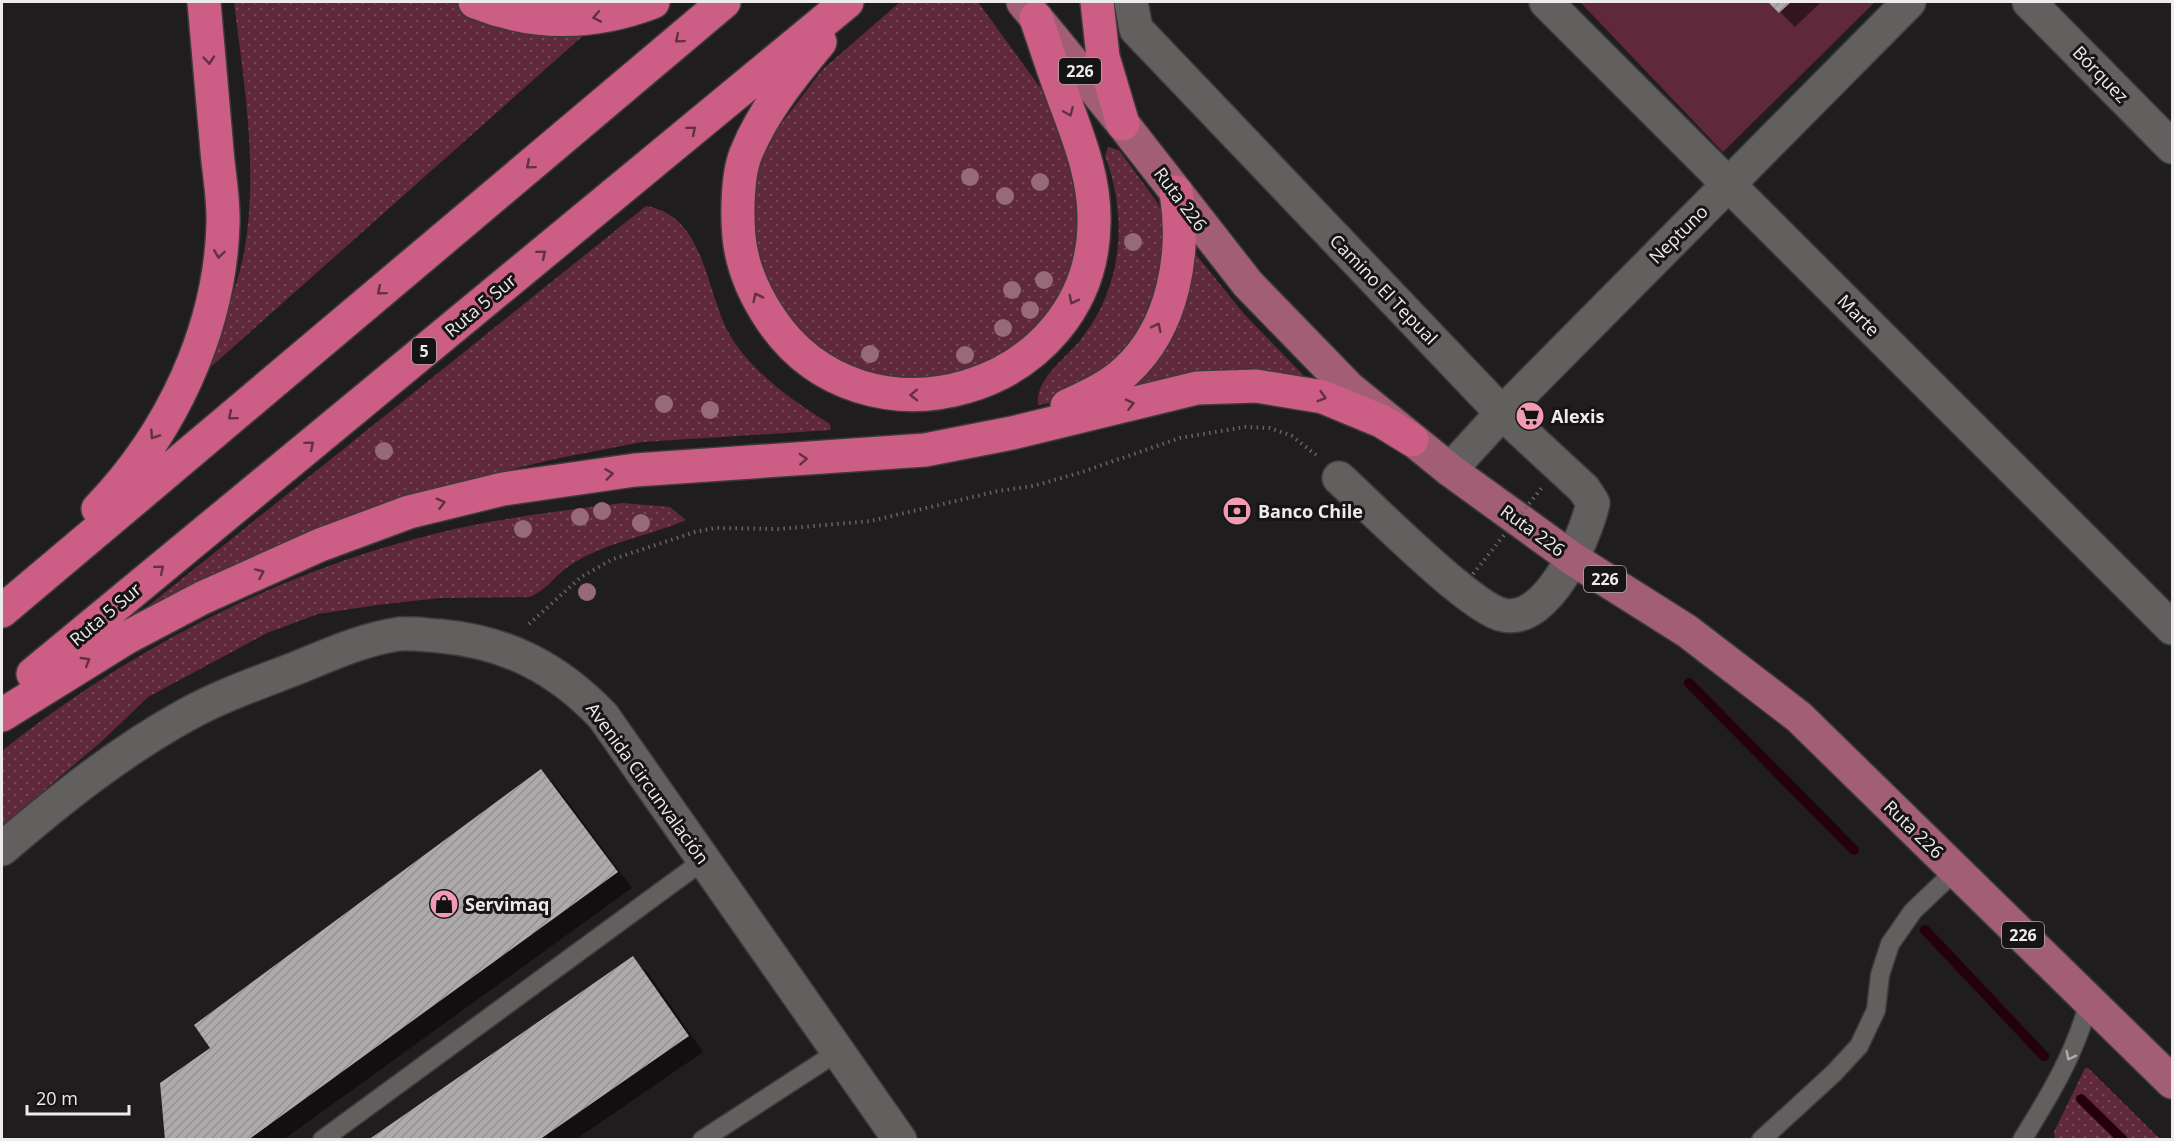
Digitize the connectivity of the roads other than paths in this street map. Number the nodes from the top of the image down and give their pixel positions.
1 (204, 2) edge
2 (475, 2) edge
3 (653, 2) edge
4 (724, 2) edge
5 (847, 2) edge
6 (854, 2) edge
7 (1097, 2) edge
8 (1546, 2) edge
9 (1909, 2) edge
10 (2029, 2) edge
11 (1029, 10) edge
12 (1133, 15) edge
13 (1124, 124) junction
14 (2172, 147) edge
15 (1728, 184) junction
16 (1176, 192) junction
17 (1502, 413) junction
18 (1012, 433) junction
19 (1412, 440) junction
20 (1450, 470) junction
21 (1339, 478) road end
22 (1573, 559) junction
23 (2, 610) edge
24 (2172, 628) edge
25 (2, 700) edge
26 (2, 716) edge
27 (2, 849) edge
28 (704, 860) junction
29 (1956, 870) junction
30 (2089, 1001) junction
31 (838, 1052) junction
32 (2172, 1082) edge
33 (322, 1140) edge
34 (702, 1140) edge
35 (900, 1140) edge
36 (1761, 1140) edge
37 (2022, 1140) edge

1 -> 23 highway
3 -> 2 highway
4 -> 23 highway
25 -> 5 highway, Ruta 5 Sur / 5
11 -> 6 highway
7 - 13 highway
8 - 15 street, Marte
9 - 15 street, Neptuno
10 - 14 street, Bórquez
11 - 13 main road, Ruta 226 / 226
12 - 17 street, Camino El Tepual
13 - 16 main road, Ruta 226 / 226
15 - 17 street, Neptuno
15 - 24 street, Marte
18 -> 16 highway
16 - 19 main road, Ruta 226 / 226
17 - 20 street, Neptuno
17 - 22 street, Camino El Tepual
18 -> 19 highway
26 -> 18 highway
19 - 20 main road, Ruta 226 / 226
20 - 22 main road, Ruta 226 / 226
21 - 22 street
22 - 29 main road, Ruta 226 / 226
27 - 28 street, Avenida Circunvalación
28 - 31 street, Avenida Circunvalación
28 - 33 lane
29 - 30 main road, Ruta 226 / 226
29 - 36 lane
30 - 32 main road, Ruta 226 / 226
30 -> 37 lane
31 - 34 lane
31 - 35 street, Avenida Circunvalación

